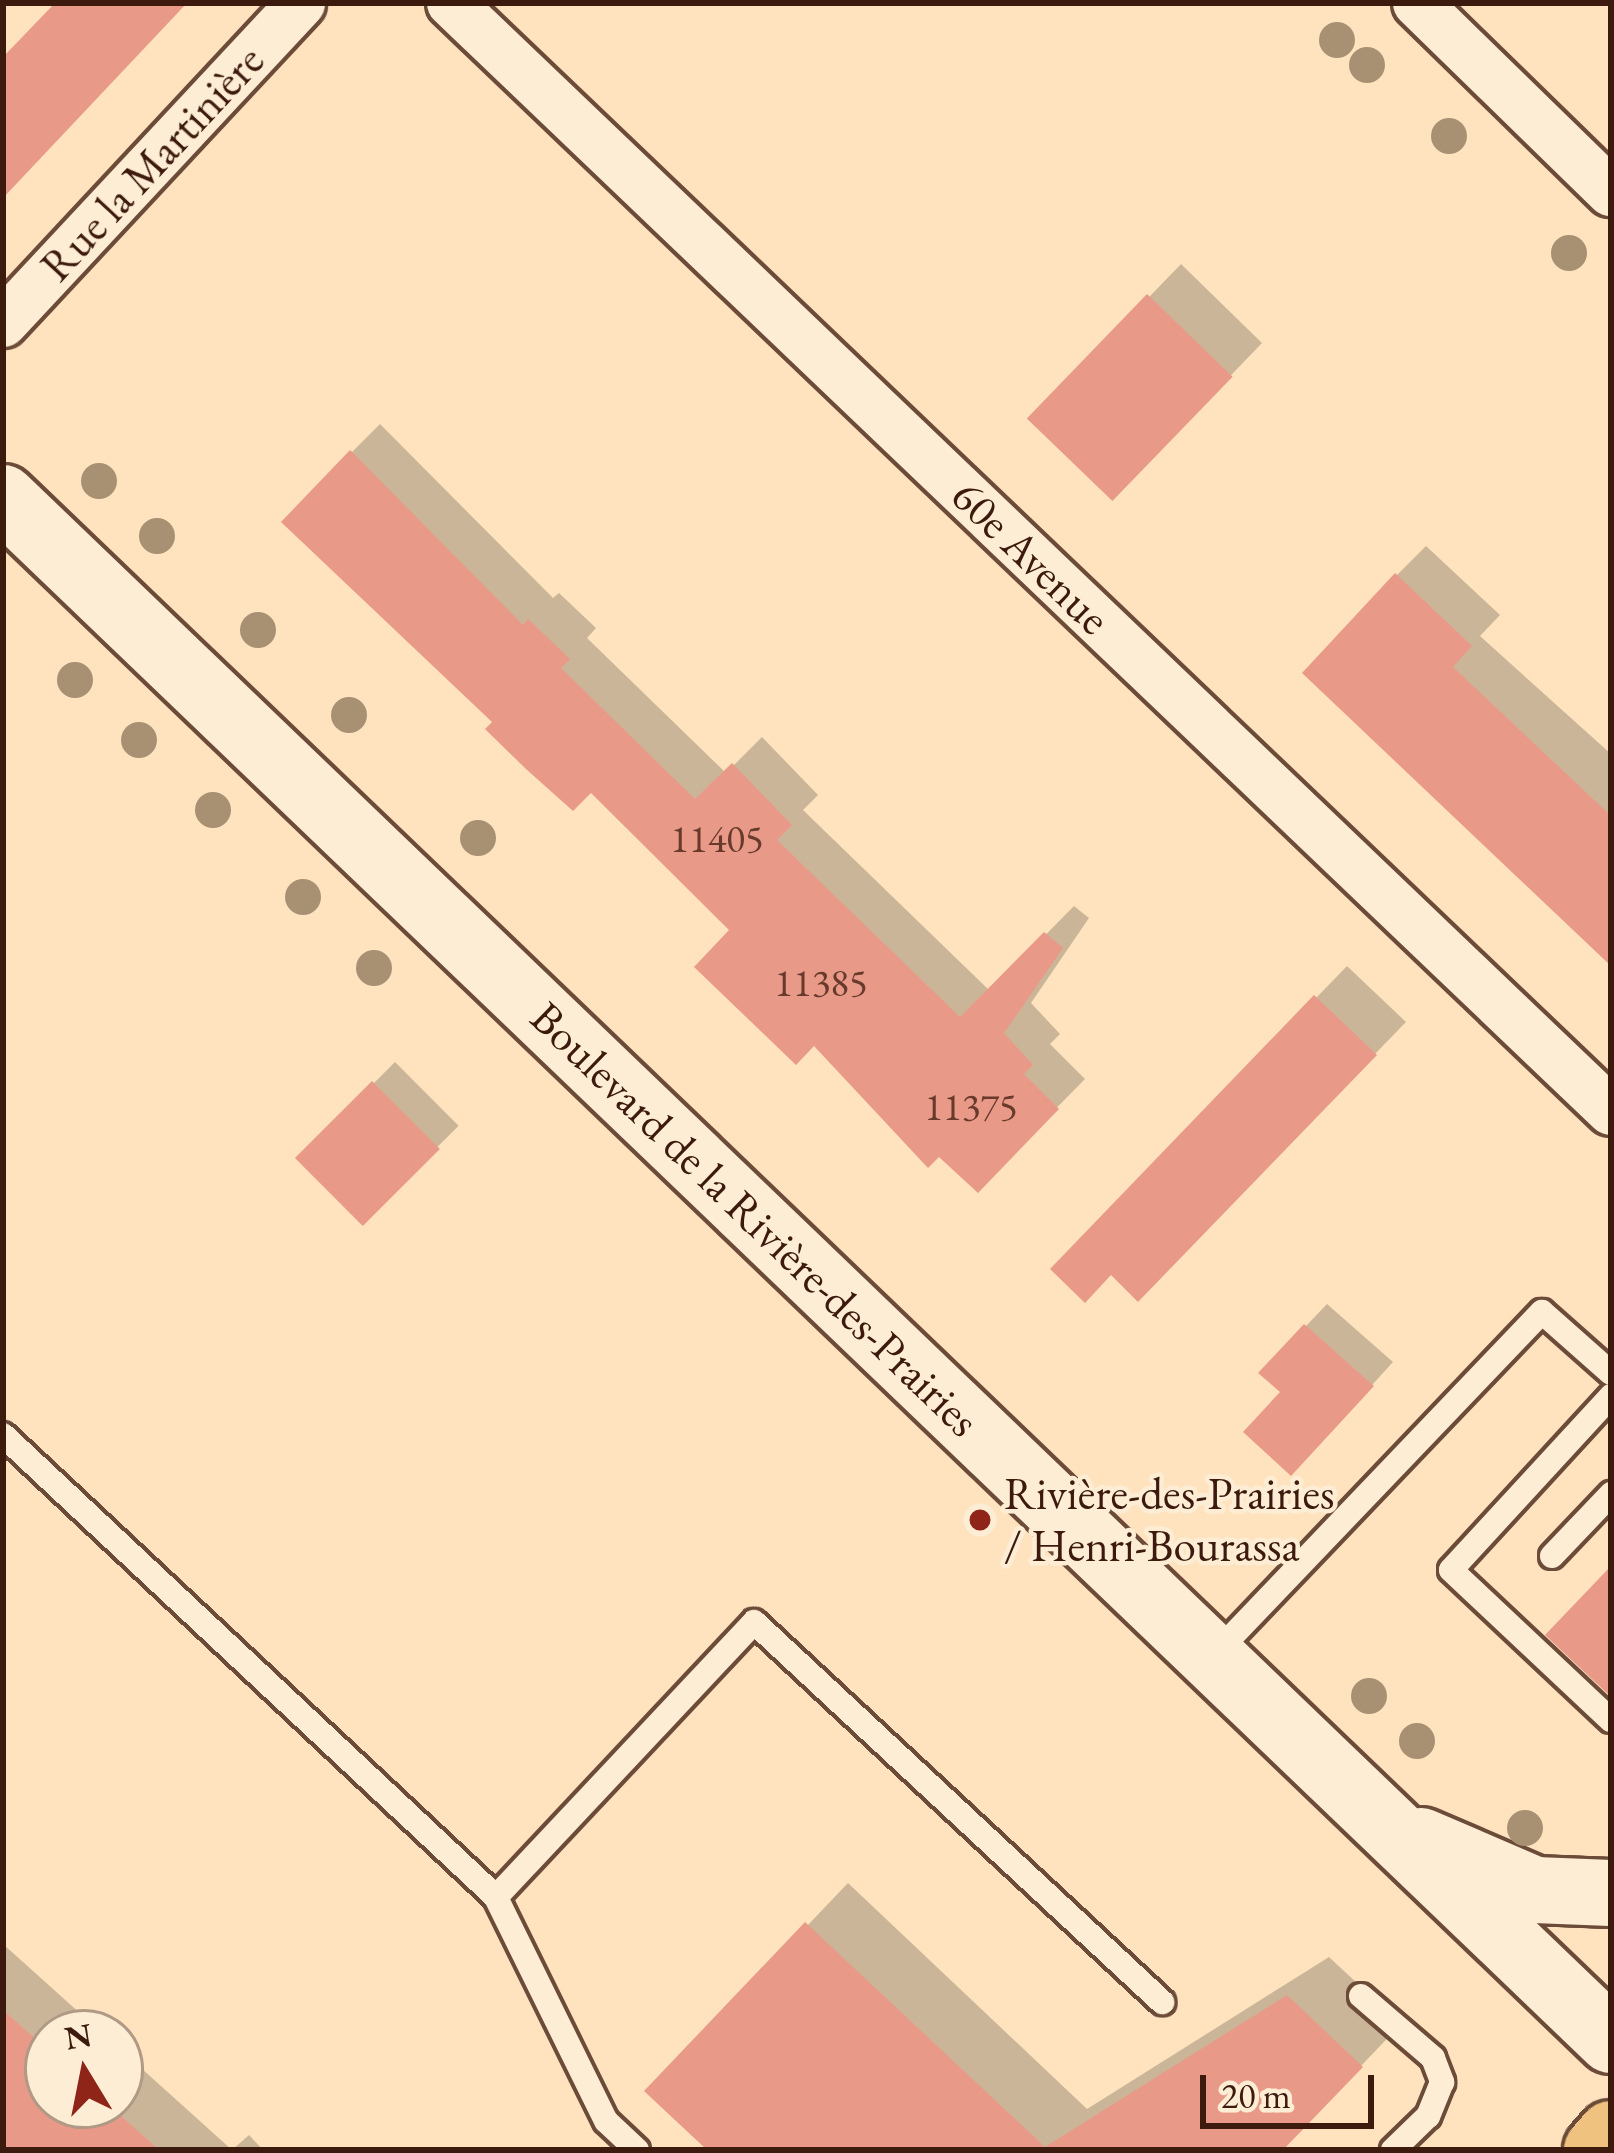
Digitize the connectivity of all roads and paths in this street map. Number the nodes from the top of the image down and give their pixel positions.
1 (301, 3) edge
2 (451, 3) edge
3 (1417, 3) edge
4 (1611, 192) edge
5 (3, 323) edge
6 (3, 498) edge
7 (1611, 1111) edge
8 (1611, 1373) edge
9 (1611, 1396) edge
10 (3, 1435) edge
11 (1611, 1494) edge
12 (1552, 1556) dead end
13 (1211, 1658) junction
14 (1611, 1720) edge
15 (1384, 1824) junction
16 (1611, 1893) edge
17 (496, 1897) junction
18 (1361, 1996) dead end
19 (1162, 2002) dead end
20 (1611, 2039) edge
21 (1611, 2134) edge
22 (637, 2150) edge
23 (1393, 2150) edge
24 (1597, 2150) edge

1 - 5 street, Rue la Martinière
2 - 7 street, 60e Avenue
3 - 4 street
6 - 13 street, Boulevard de la Rivière-des-Prairies
8 - 13 lane
9 - 14 lane
10 - 17 lane
11 - 12 lane
13 - 15 street, Boulevard de la Rivière-des-Prairies
15 - 16 street
15 - 20 street, Boulevard de la Rivière-des-Prairies
17 - 19 lane
17 - 22 lane
18 - 23 lane
21 - 24 main road

